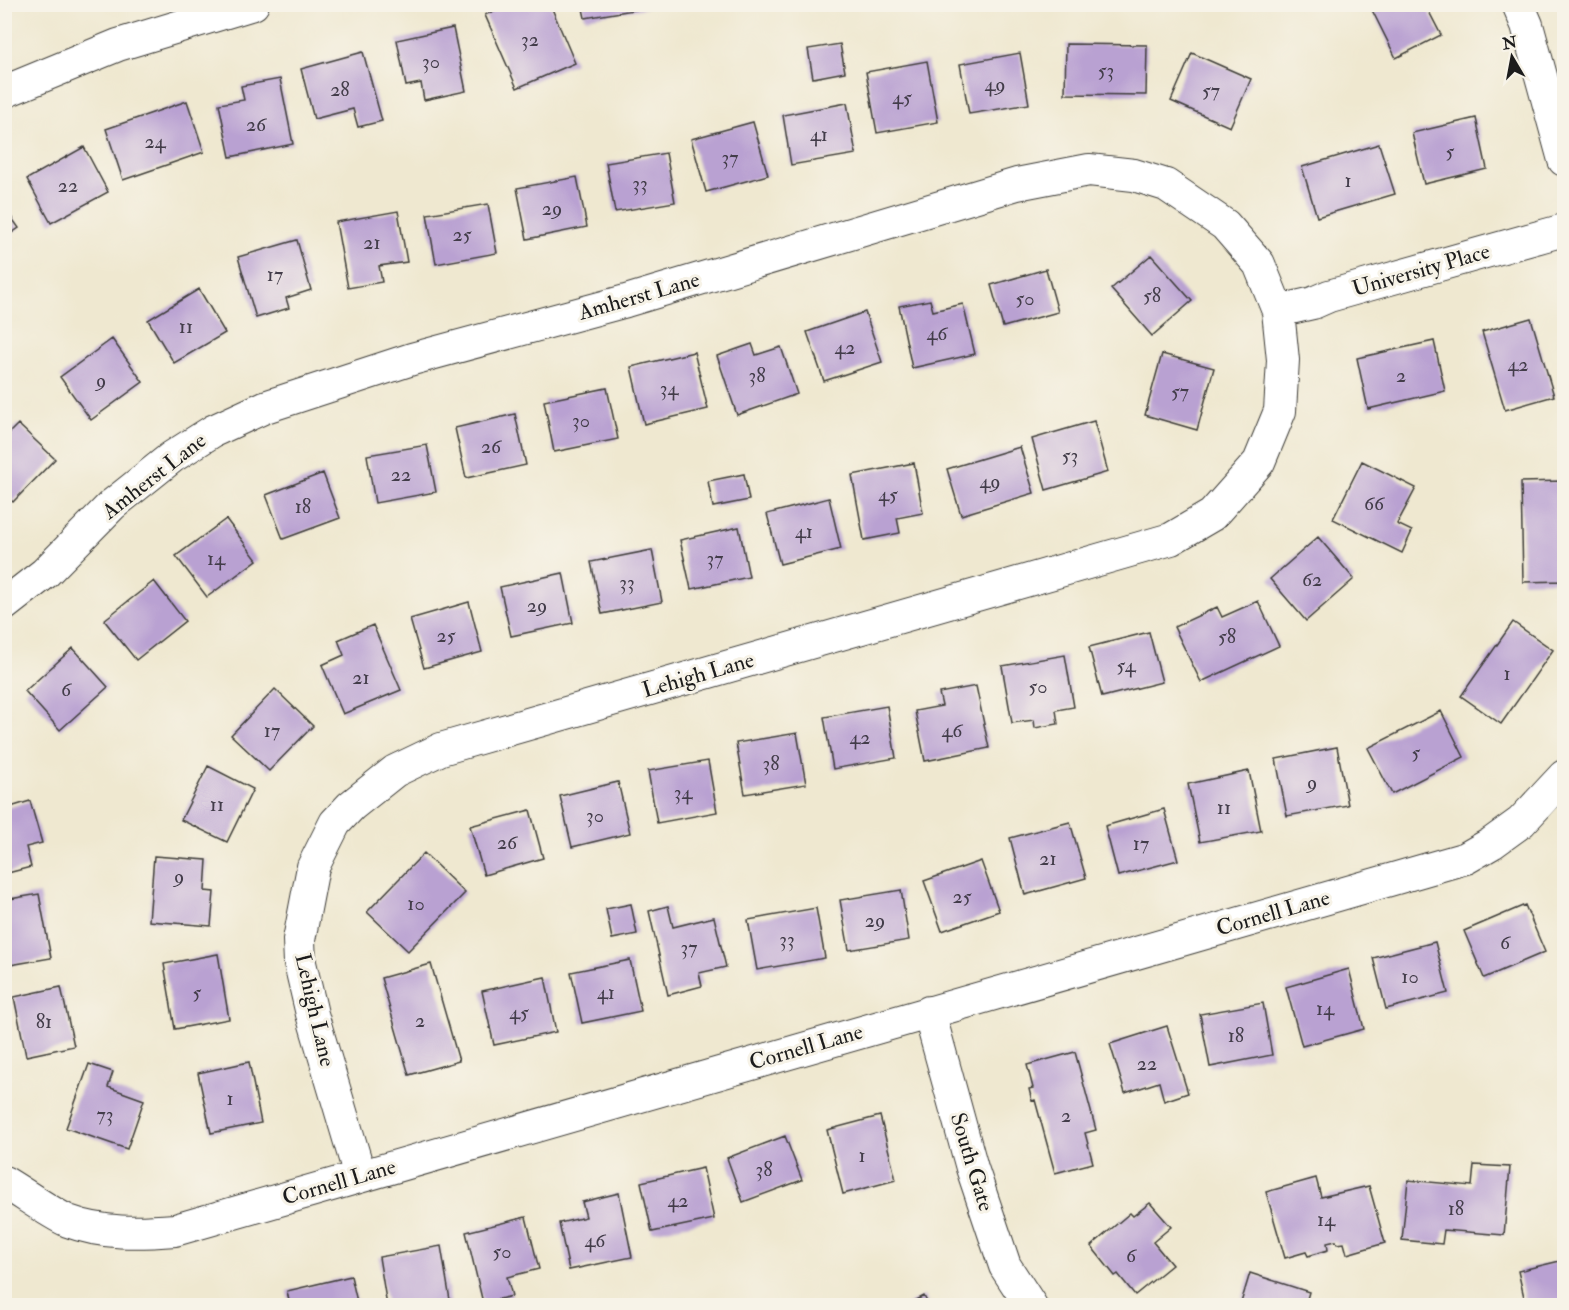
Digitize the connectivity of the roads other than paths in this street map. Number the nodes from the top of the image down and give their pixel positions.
1 (1518, 4) edge
2 (240, 6) edge
3 (4, 92) edge
4 (1564, 160) edge
5 (1564, 230) edge
6 (1278, 311) junction
7 (4, 605) edge
8 (1564, 776) edge
9 (929, 1012) junction
10 (360, 1176) junction
11 (15, 1188) edge
12 (1032, 1305) edge

1 - 4 street
2 - 3 street
5 - 6 street, University Place
6 - 7 street, Amherst Lane
6 - 10 street, Lehigh Lane
8 - 9 street, Cornell Lane
9 - 10 street, Cornell Lane
9 - 12 street, South Gate
10 - 11 street, Cornell Lane

